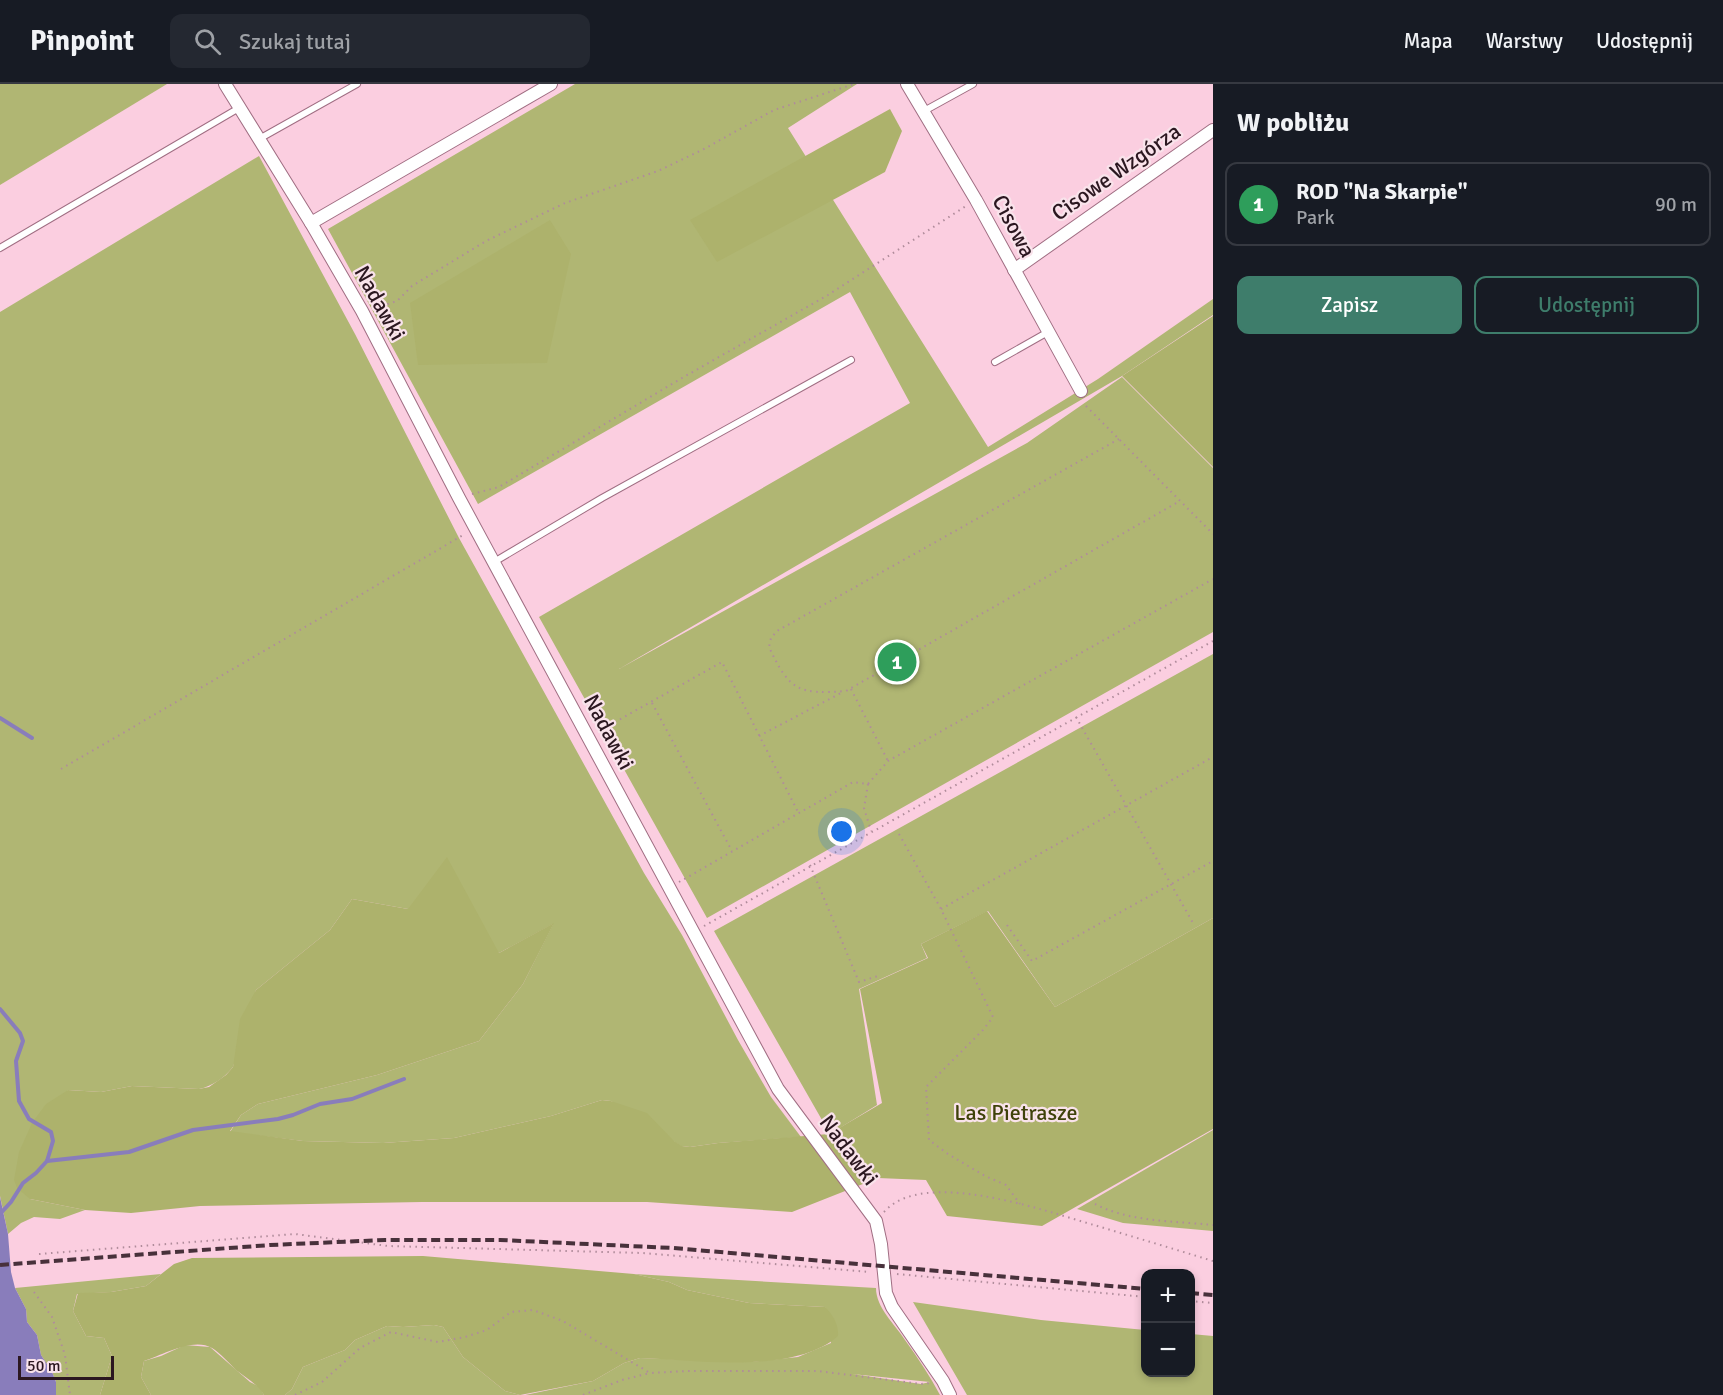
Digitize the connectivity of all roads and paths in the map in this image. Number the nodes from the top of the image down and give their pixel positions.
1 (225, 84) edge
2 (357, 84) edge
3 (551, 84) edge
4 (854, 84) edge
5 (907, 84) edge
6 (973, 84) edge
7 (240, 107) junction
8 (924, 112) junction
9 (1213, 130) edge
10 (260, 140) junction
11 (976, 200) junction
12 (311, 222) junction
13 (0, 248) edge
14 (1014, 270) junction
15 (362, 310) junction
16 (1048, 332) junction
17 (851, 360) dead end
18 (995, 362) dead end
19 (1081, 391) dead end
20 (1086, 406) dead end
21 (1119, 439) junction
22 (459, 498) junction
23 (1180, 501) junction
24 (476, 529) junction
25 (1213, 534) edge
26 (494, 562) junction
27 (1213, 579) edge
28 (1213, 641) edge
29 (851, 688) junction
30 (844, 691) junction
31 (652, 702) junction
32 (1076, 717) junction
33 (759, 736) junction
34 (588, 737) junction
35 (1213, 757) edge
36 (888, 761) junction
37 (61, 769) dead end
38 (868, 784) junction
39 (1126, 806) junction
40 (799, 813) junction
41 (871, 832) junction
42 (899, 834) dead end
43 (732, 851) junction
44 (1213, 861) edge
45 (810, 865) junction
46 (1172, 884) junction
47 (670, 888) junction
48 (941, 909) junction
49 (1193, 923) dead end
50 (1007, 925) dead end
51 (694, 932) junction
52 (881, 975) dead end
53 (1020, 1204) junction
54 (1095, 1204) dead end
55 (876, 1221) junction
56 (1213, 1225) edge
57 (39, 1254) dead end
58 (1213, 1261) edge
59 (884, 1273) junction
60 (34, 1292) dead end
61 (1141, 1297) edge
62 (1195, 1301) edge
63 (1213, 1303) edge
64 (650, 1373) junction
65 (943, 1381) junction
66 (70, 1395) edge
67 (295, 1395) edge
68 (583, 1395) edge
69 (950, 1395) edge

1 - 7 street, Nadawki
2 - 10 lane
3 - 12 street
4 - 15 path
5 - 8 street, Cisowa
6 - 8 lane
7 - 10 street, Nadawki
7 - 13 lane
8 - 11 street, Cisowa
9 - 14 street, Cisowe Wzgórza
10 - 12 street, Nadawki
11 - 14 street, Cisowa
11 - 22 path
12 - 15 street, Nadawki
14 - 16 street, Cisowa
15 - 22 street, Nadawki
16 - 18 lane
16 - 19 street, Cisowa
17 - 26 lane
20 - 21 path
21 - 23 path
21 - 30 path
22 - 24 street, Nadawki
23 - 25 path
23 - 29 path
24 - 26 street, Nadawki
24 - 37 path
26 - 34 street, Nadawki
27 - 36 path
28 - 32 path
29 - 30 path
29 - 36 path
30 - 33 path
31 - 33 path
31 - 34 path
31 - 43 path
32 - 39 path
32 - 41 path
33 - 40 path
34 - 47 street, Nadawki
35 - 39 path
36 - 38 path
38 - 40 path
38 - 41 path
39 - 46 path
39 - 48 path
40 - 43 path
41 - 45 path
42 - 48 path
43 - 47 path
44 - 46 path
45 - 51 path
45 - 52 path
46 - 49 path
46 - 50 path
47 - 51 street, Nadawki
48 - 53 path
51 - 55 street, Nadawki
53 - 55 path
53 - 58 path
54 - 56 path
55 - 59 street, Nadawki
57 - 59 path
59 - 61 path
59 - 65 street, Nadawki
60 - 66 path
62 - 63 path
64 - 65 path
64 - 67 path
64 - 68 path
65 - 69 street, Nadawki

